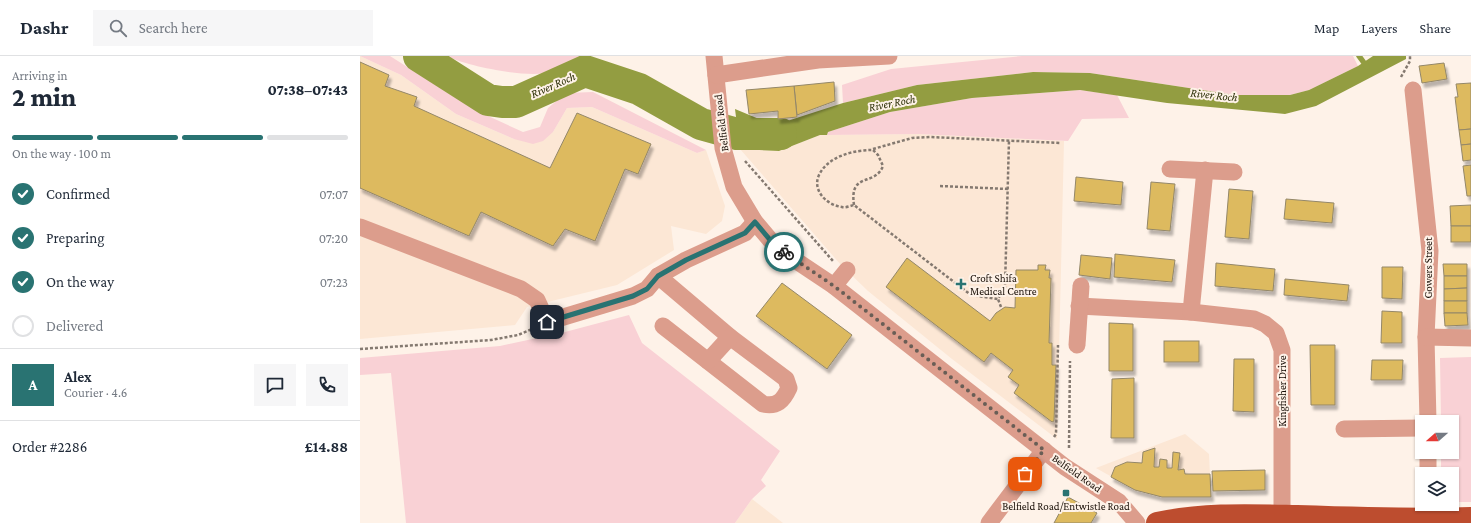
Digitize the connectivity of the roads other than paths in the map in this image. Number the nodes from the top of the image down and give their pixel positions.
1 (714, 56) edge
2 (889, 56) edge
3 (716, 75) junction
4 (1413, 90) dead end
5 (1170, 168) dead end
6 (1205, 170) junction
7 (1234, 172) dead end
8 (755, 222) junction
9 (360, 227) edge
10 (658, 276) junction
11 (1080, 286) dead end
12 (1079, 306) junction
13 (1191, 312) junction
14 (663, 326) dead end
15 (730, 337) junction
16 (1426, 338) junction
17 (1471, 338) edge
18 (1078, 345) road end
19 (708, 361) junction
20 (1428, 415) edge
21 (1415, 428) edge
22 (1344, 429) dead end
23 (1044, 450) junction
24 (1282, 516) junction
25 (1436, 516) edge
26 (1471, 518) edge
27 (1246, 519) edge
28 (988, 523) edge
29 (1137, 523) edge
30 (1157, 523) edge

1 - 3 street, Belfield Road
2 - 3 street
3 - 8 street, Belfield Road
4 - 16 street, Gowers Street
5 - 6 street
6 - 7 street
6 - 13 street
8 - 10 street
8 - 23 street, Belfield Road
9 - 10 street
10 - 15 street
11 - 12 street
12 - 13 street, Kingfisher Drive
12 - 18 street
13 - 24 street, Kingfisher Drive
14 - 19 street
15 - 19 street
15 - 19 street
16 - 17 street
16 - 20 street, Gowers Street
21 - 22 street
23 - 28 street
23 - 29 street, Belfield Road
24 - 25 main road
24 - 27 main road
25 - 26 main road
27 - 30 main road

